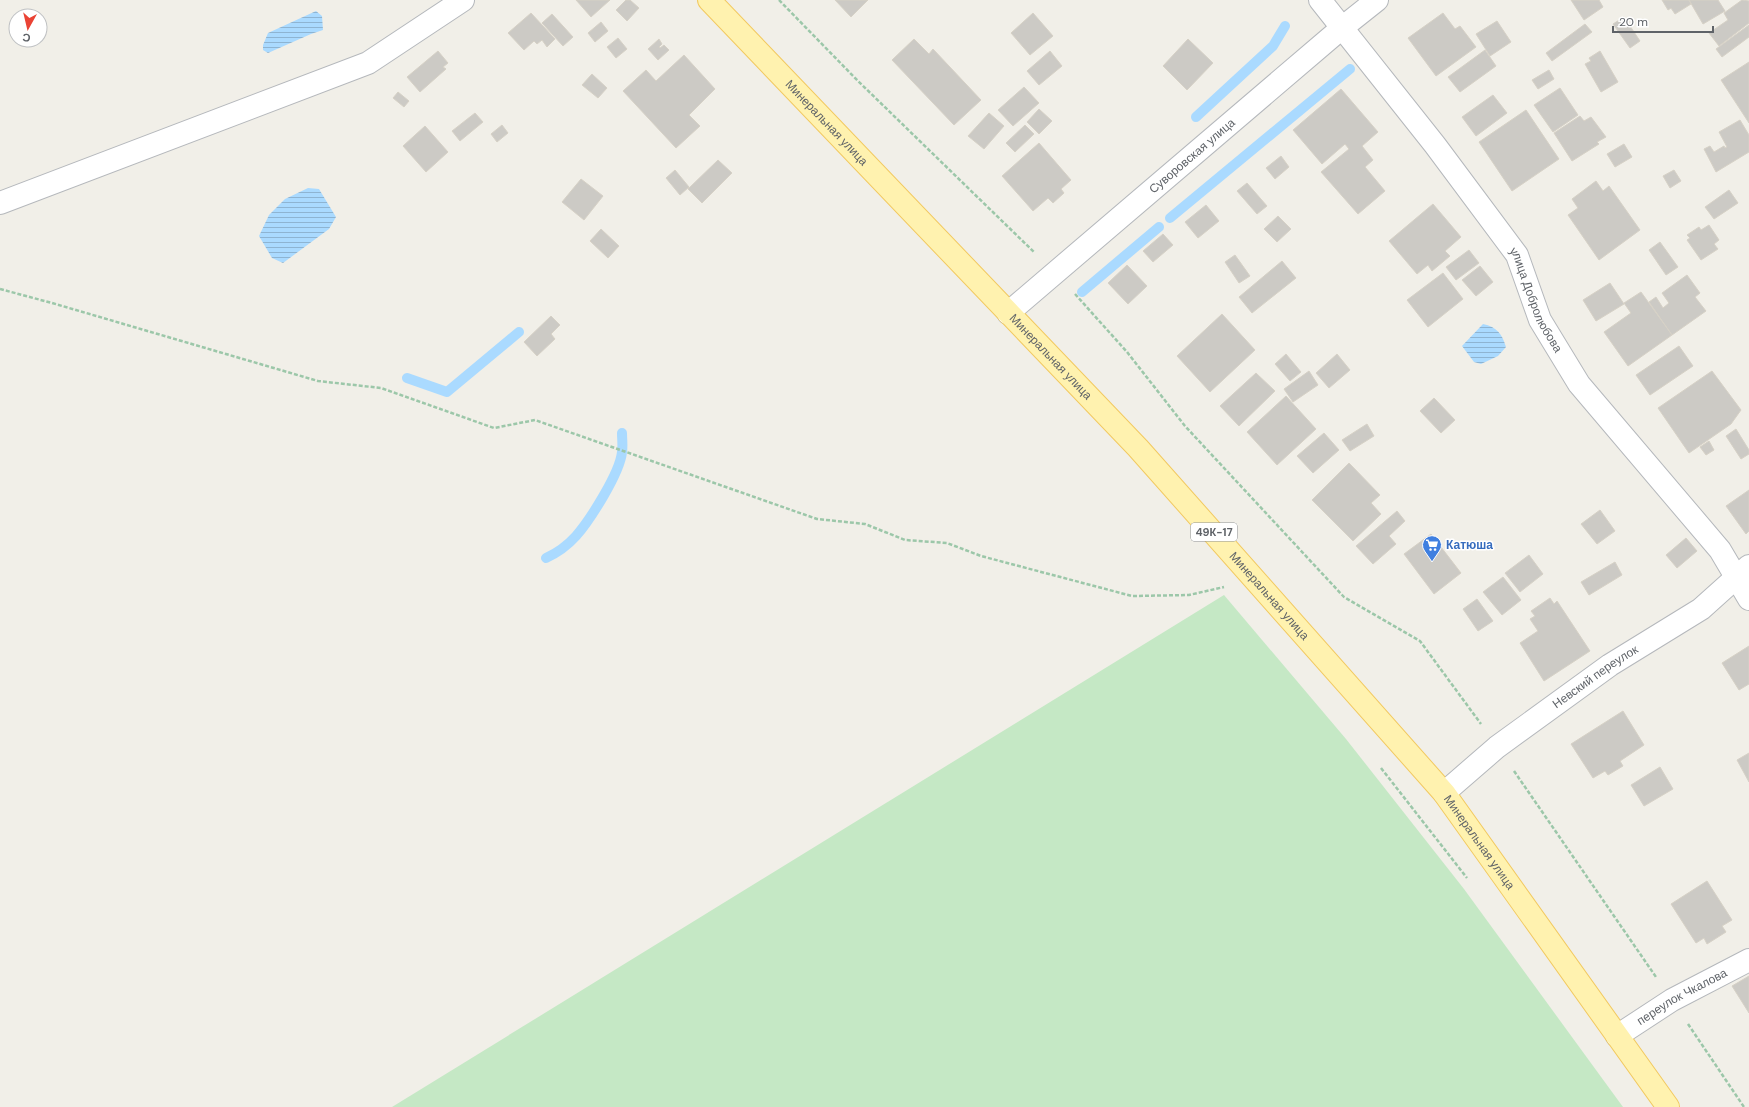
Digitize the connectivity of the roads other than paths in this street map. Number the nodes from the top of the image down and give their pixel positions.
1 (463, 0) edge
2 (709, 0) edge
3 (1320, 0) edge
4 (1377, 0) edge
5 (1343, 27) junction
6 (0, 203) edge
7 (1008, 313) junction
8 (1742, 572) edge
9 (1749, 599) edge
10 (1444, 793) junction
11 (1749, 960) edge
12 (1617, 1036) junction
13 (1668, 1107) edge

1 - 6 street
2 - 7 main road, Минеральная улица / 49К-17
3 - 5 street, улица Добролюбова
4 - 5 street, Суворовская улица
5 - 7 street, Суворовская улица
5 - 8 street, улица Добролюбова
7 - 10 main road, Минеральная улица / 49К-17
8 - 9 street, улица Добролюбова
8 - 10 street, Невский переулок
10 - 12 main road, Минеральная улица / 49К-17
11 - 12 street, переулок Чкалова
12 - 13 main road, Минеральная улица / 49К-17

